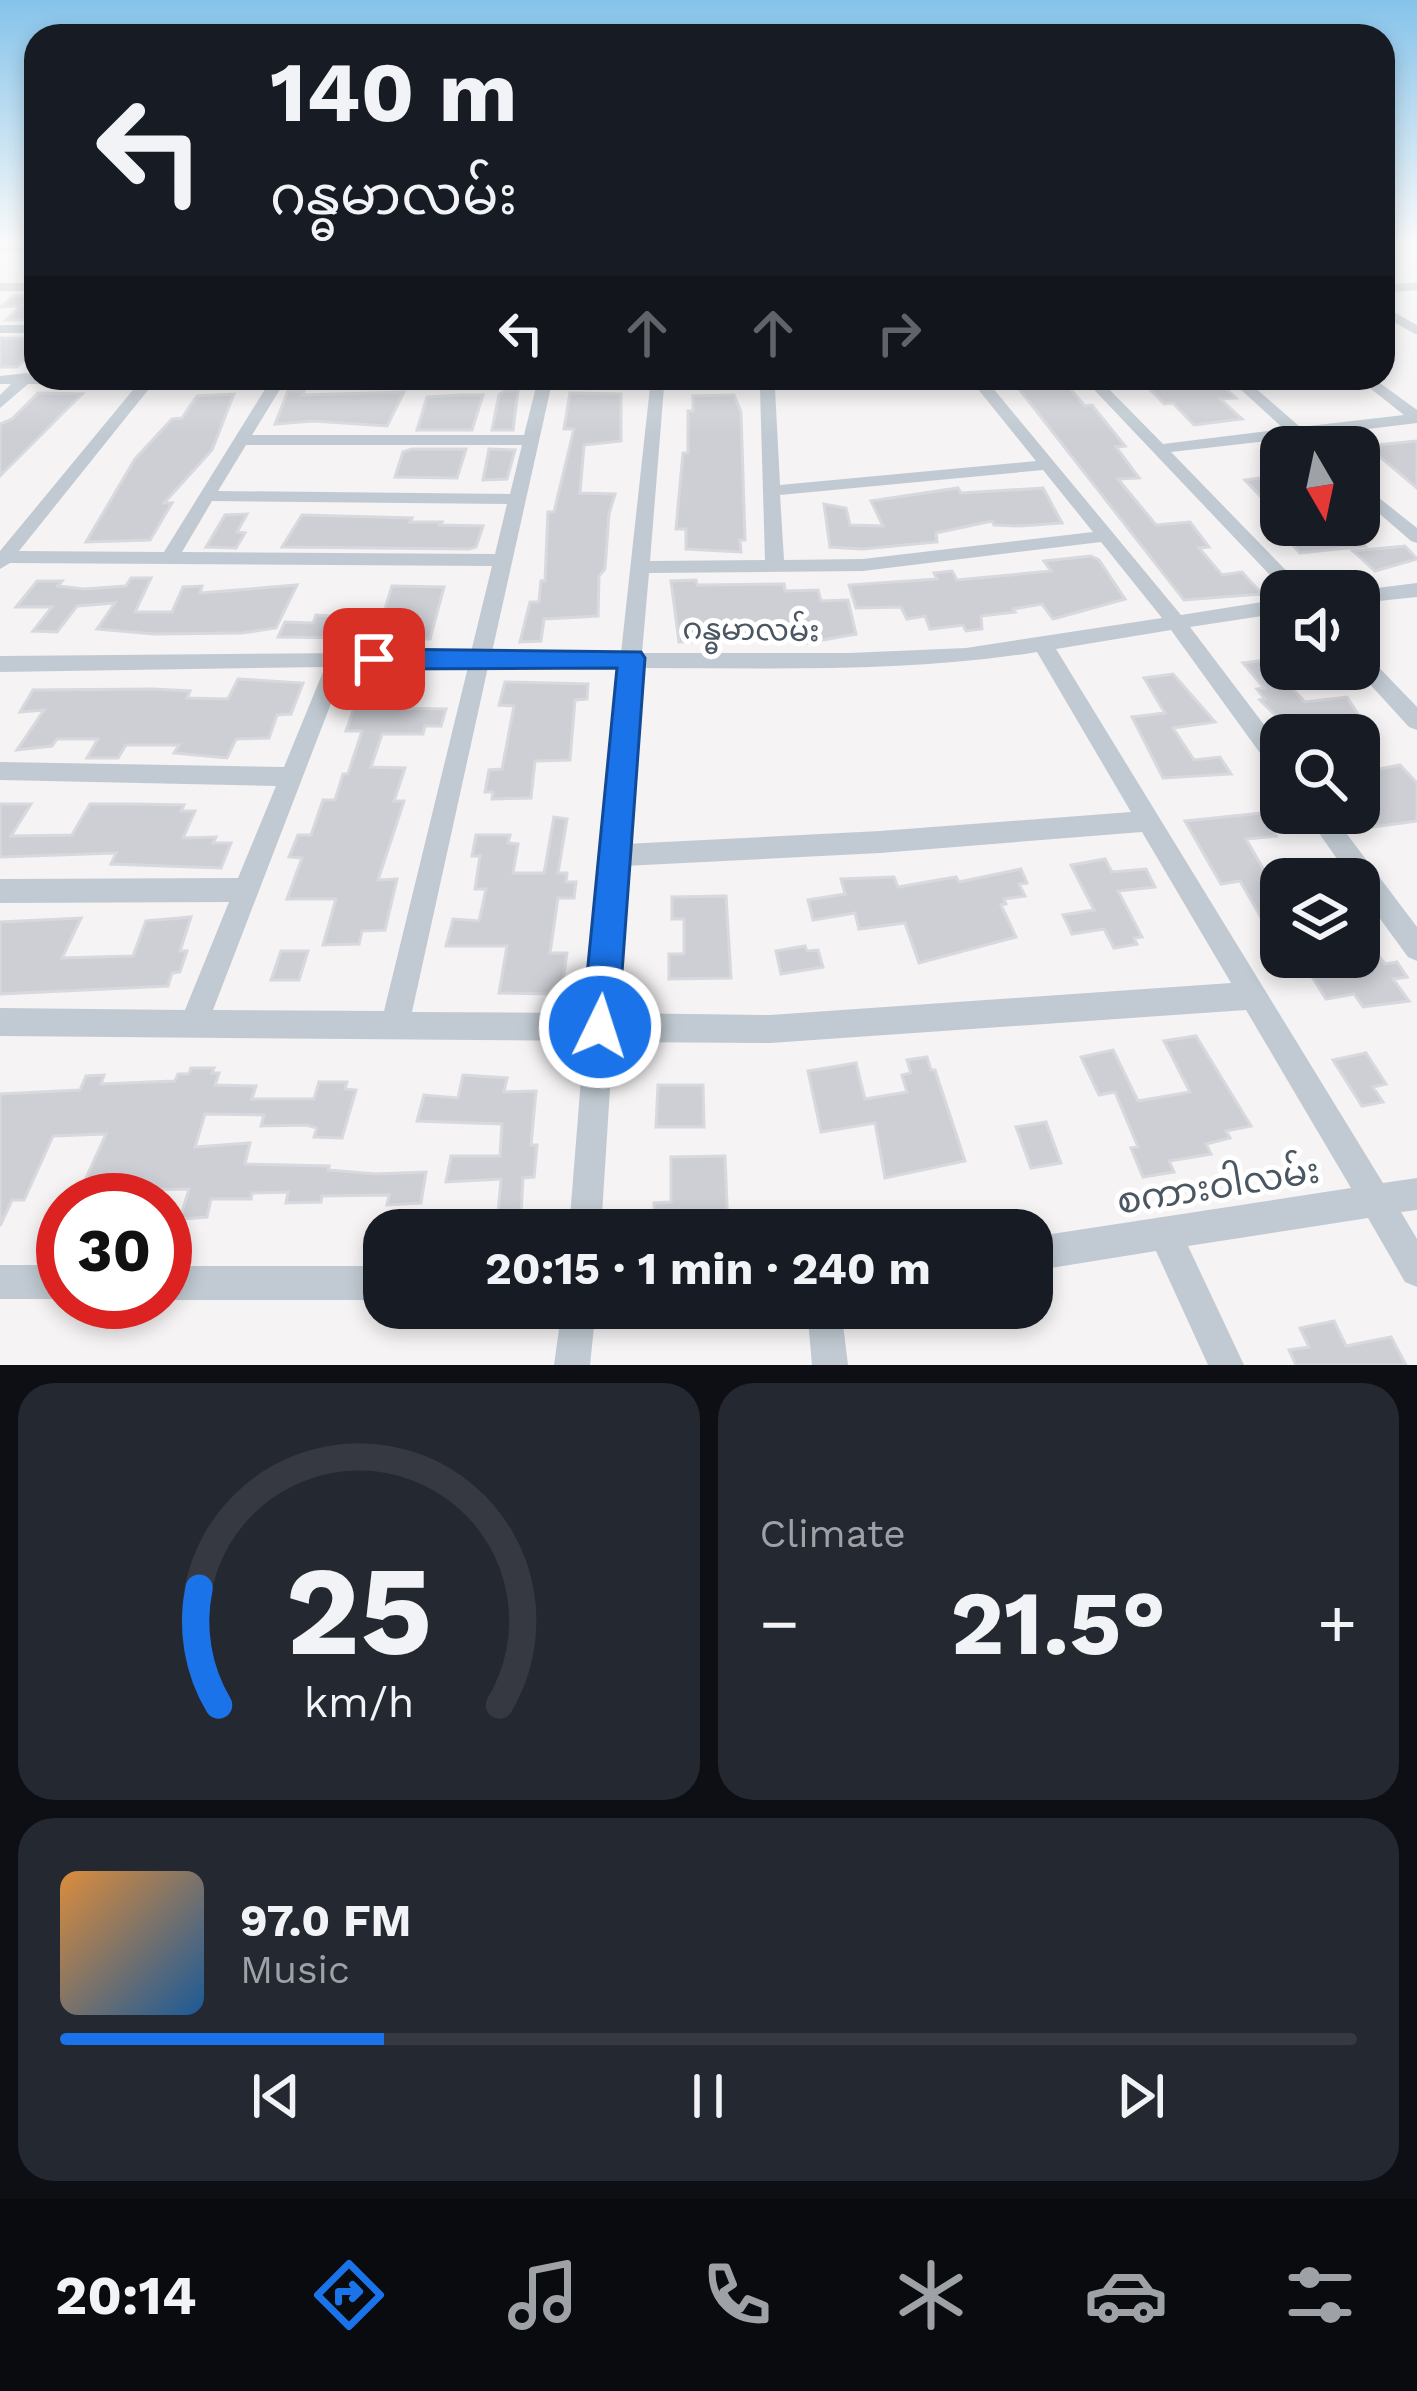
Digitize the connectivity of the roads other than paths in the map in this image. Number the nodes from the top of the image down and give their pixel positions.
1 (24, 380) edge
2 (141, 390) edge
3 (271, 390) edge
4 (542, 390) edge
5 (657, 390) edge
6 (766, 390) edge
7 (989, 390) edge
8 (1102, 390) edge
9 (1248, 390) edge
10 (1380, 390) edge
11 (0, 404) edge
12 (1417, 417) edge
13 (1289, 426) edge
14 (1350, 426) edge
15 (1260, 437) edge
16 (240, 440) junction
17 (530, 440) junction
18 (1160, 449) junction
19 (1048, 464) junction
20 (771, 491) junction
21 (206, 496) junction
22 (516, 500) junction
23 (1380, 505) edge
24 (1106, 536) junction
25 (1417, 537) edge
26 (169, 558) junction
27 (2, 559) edge
28 (501, 560) junction
29 (641, 567) junction
30 (775, 568) junction
31 (1276, 570) edge
32 (1417, 590) edge
33 (1380, 594) edge
34 (1260, 609) edge
35 (1175, 621) junction
36 (1044, 646) junction
37 (632, 658) junction
38 (338, 659) junction
39 (482, 659) junction
40 (0, 664) edge
41 (1380, 681) edge
42 (1417, 721) edge
43 (1260, 736) edge
44 (0, 771) edge
45 (291, 777) junction
46 (1145, 820) junction
47 (1333, 834) edge
48 (612, 856) junction
49 (246, 890) junction
50 (0, 891) edge
51 (1417, 948) edge
52 (1249, 996) junction
53 (0, 1022) edge
54 (194, 1022) junction
55 (395, 1024) junction
56 (600, 1027) junction
57 (1417, 1194) edge
58 (1373, 1201) junction
59 (587, 1209) edge
60 (1165, 1233) junction
61 (1053, 1251) edge
62 (1417, 1270) edge
63 (0, 1282) edge
64 (36, 1282) edge
65 (192, 1282) edge
66 (363, 1283) edge
67 (576, 1329) edge
68 (826, 1329) edge
69 (572, 1365) edge
70 (830, 1365) edge
71 (1226, 1365) edge

1 - 11 street
2 - 27 street
3 - 16 street
4 - 17 street
5 - 29 street
6 - 20 street
7 - 19 street
8 - 18 street
9 - 13 street
10 - 12 street
12 - 14 street
15 - 18 street
16 - 17 street
16 - 21 street
17 - 22 street
18 - 31 street
19 - 20 street
19 - 24 street
20 - 30 street
21 - 22 street
21 - 26 street
22 - 28 street
23 - 25 street
24 - 30 street
24 - 35 street
26 - 27 street
26 - 28 street
28 - 39 street
29 - 30 street
29 - 37 street
32 - 33 street
34 - 35 street, ဂန္ဓမာလမ်း
35 - 36 street, ဂန္ဓမာလမ်း
35 - 43 street
36 - 37 street, ဂန္ဓမာလမ်း
36 - 46 street
37 - 39 street, ဂန္ဓမာလမ်း
37 - 48 street
38 - 39 street, ဂန္ဓမာလမ်း
38 - 40 street, ဂန္ဓမာလမ်း
38 - 45 street
39 - 55 street
41 - 42 street
44 - 45 street
45 - 49 street
46 - 48 street
46 - 52 street
47 - 51 street
48 - 56 street
49 - 50 street
49 - 54 street
52 - 56 street
52 - 58 street
53 - 54 street
54 - 55 street
55 - 56 street
56 - 59 street
57 - 58 street, စကားဝါလမ်း
58 - 60 street, စကားဝါလမ်း
58 - 62 street
60 - 61 street, စကားဝါလမ်း
60 - 71 street
63 - 64 street
65 - 66 street
67 - 69 street
68 - 70 street

